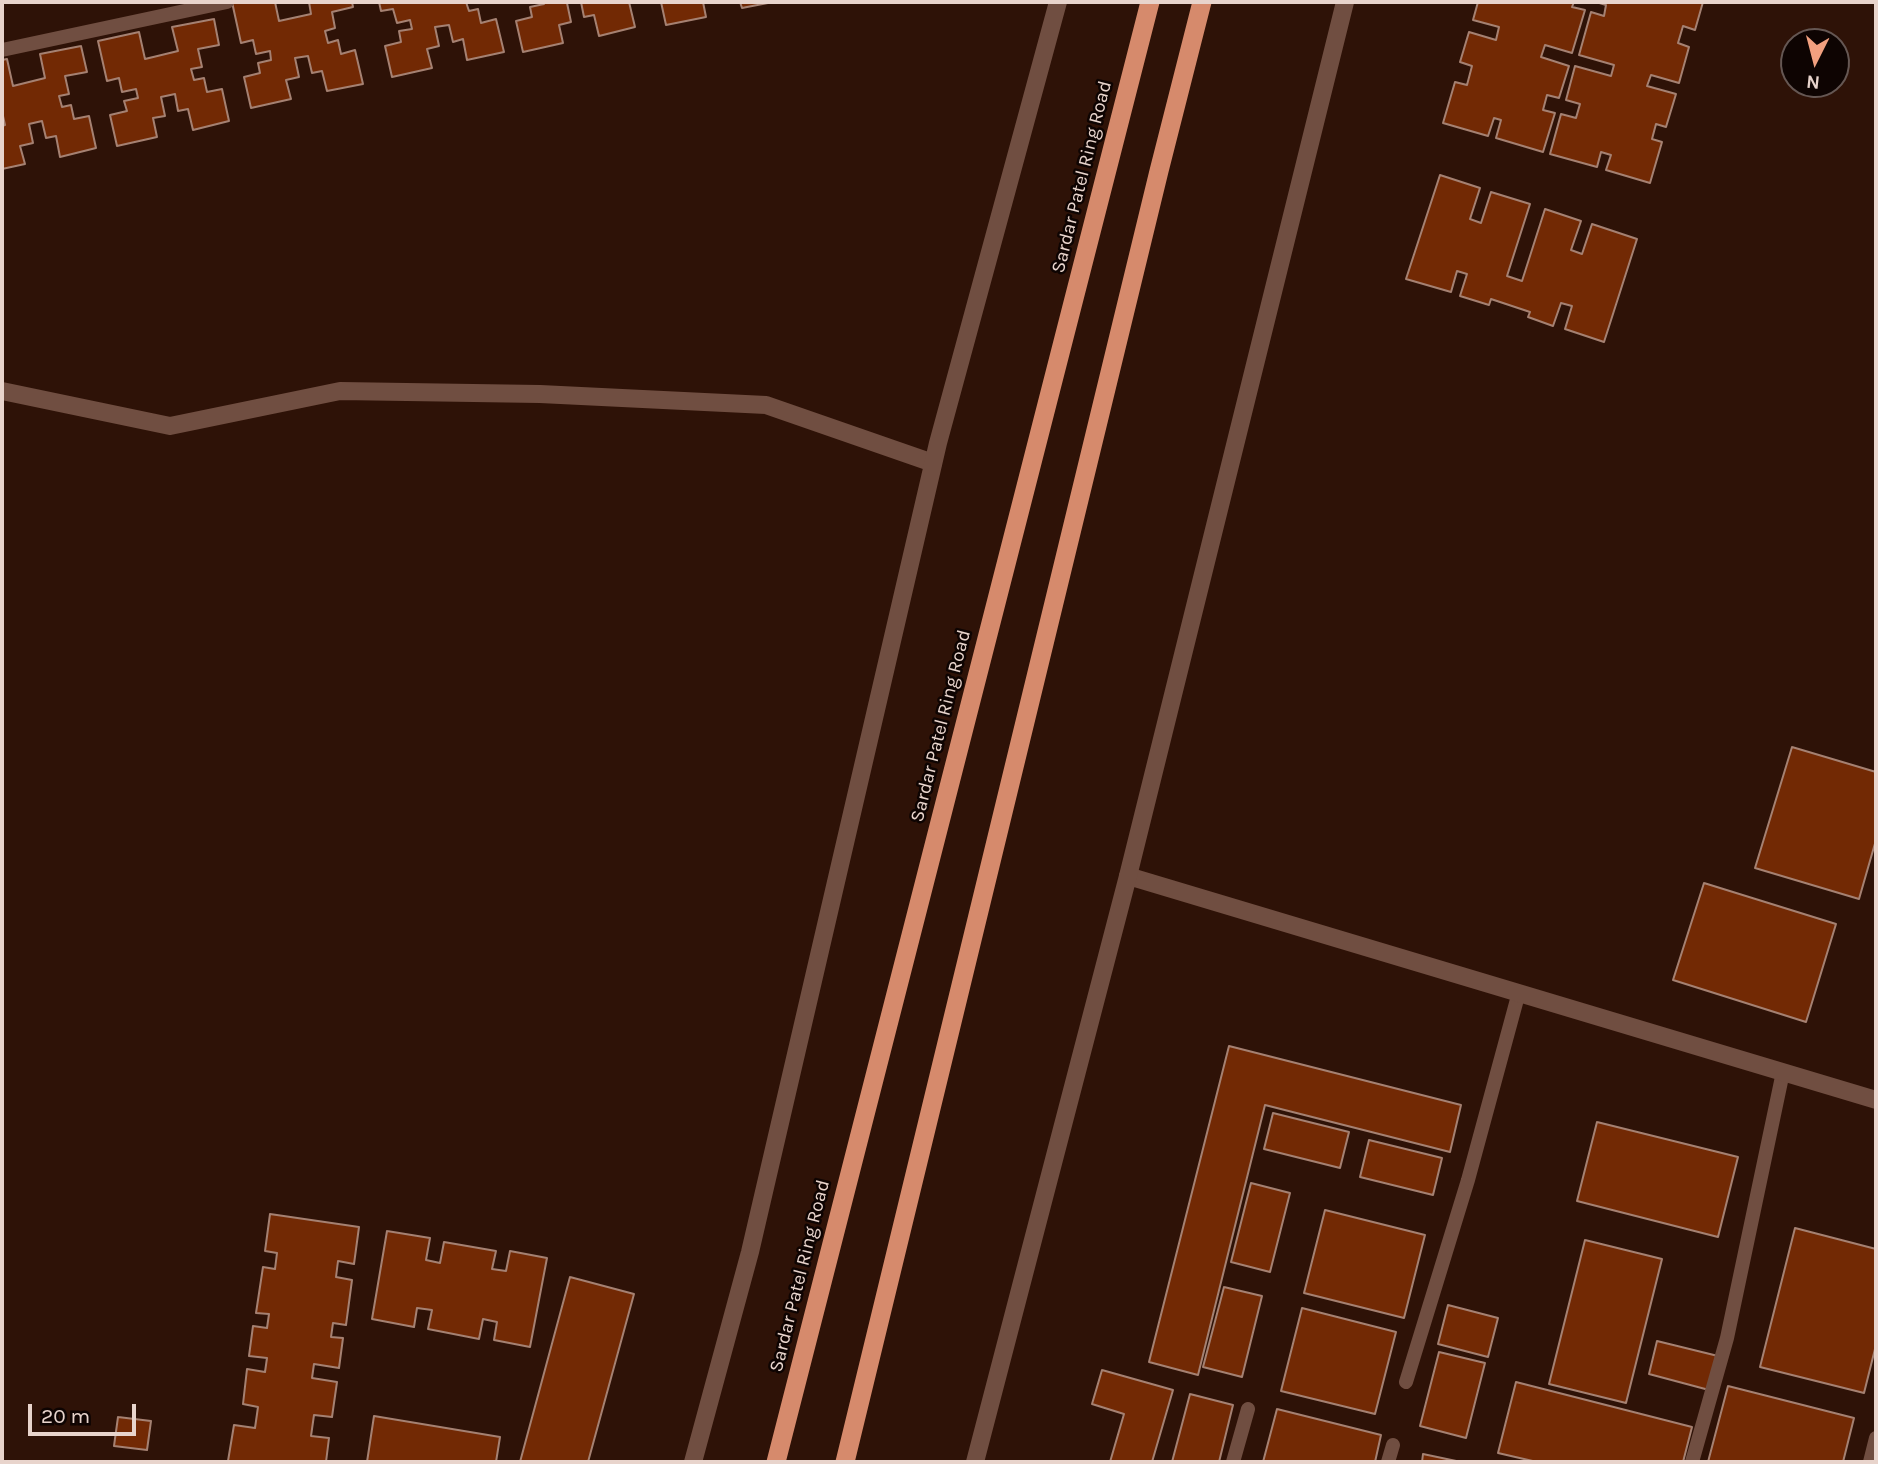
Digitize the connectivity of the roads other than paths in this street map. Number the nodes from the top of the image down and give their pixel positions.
1 (227, 2) edge
2 (1058, 2) edge
3 (1150, 2) edge
4 (1202, 2) edge
5 (1345, 2) edge
6 (2, 50) edge
7 (2, 391) edge
8 (933, 463) junction
9 (1128, 877) junction
10 (1519, 992) junction
11 (1783, 1072) junction
12 (1876, 1100) edge
13 (1406, 1382) dead end
14 (1248, 1409) dead end
15 (1876, 1438) edge
16 (1393, 1445) dead end
17 (693, 1462) edge
18 (776, 1462) edge
19 (845, 1462) edge
20 (975, 1462) edge
21 (1233, 1462) edge
22 (1388, 1462) edge
23 (1692, 1462) edge
24 (1870, 1462) edge

1 - 6 lane
2 - 8 street
3 - 18 highway, Sardar Patel Ring Road
4 - 19 highway
5 - 9 street
7 - 8 street
8 - 17 street
9 - 10 street
9 - 20 street
10 - 11 street
10 - 13 lane
11 - 12 street
11 - 23 lane
14 - 21 lane
15 - 24 lane
16 - 22 lane

